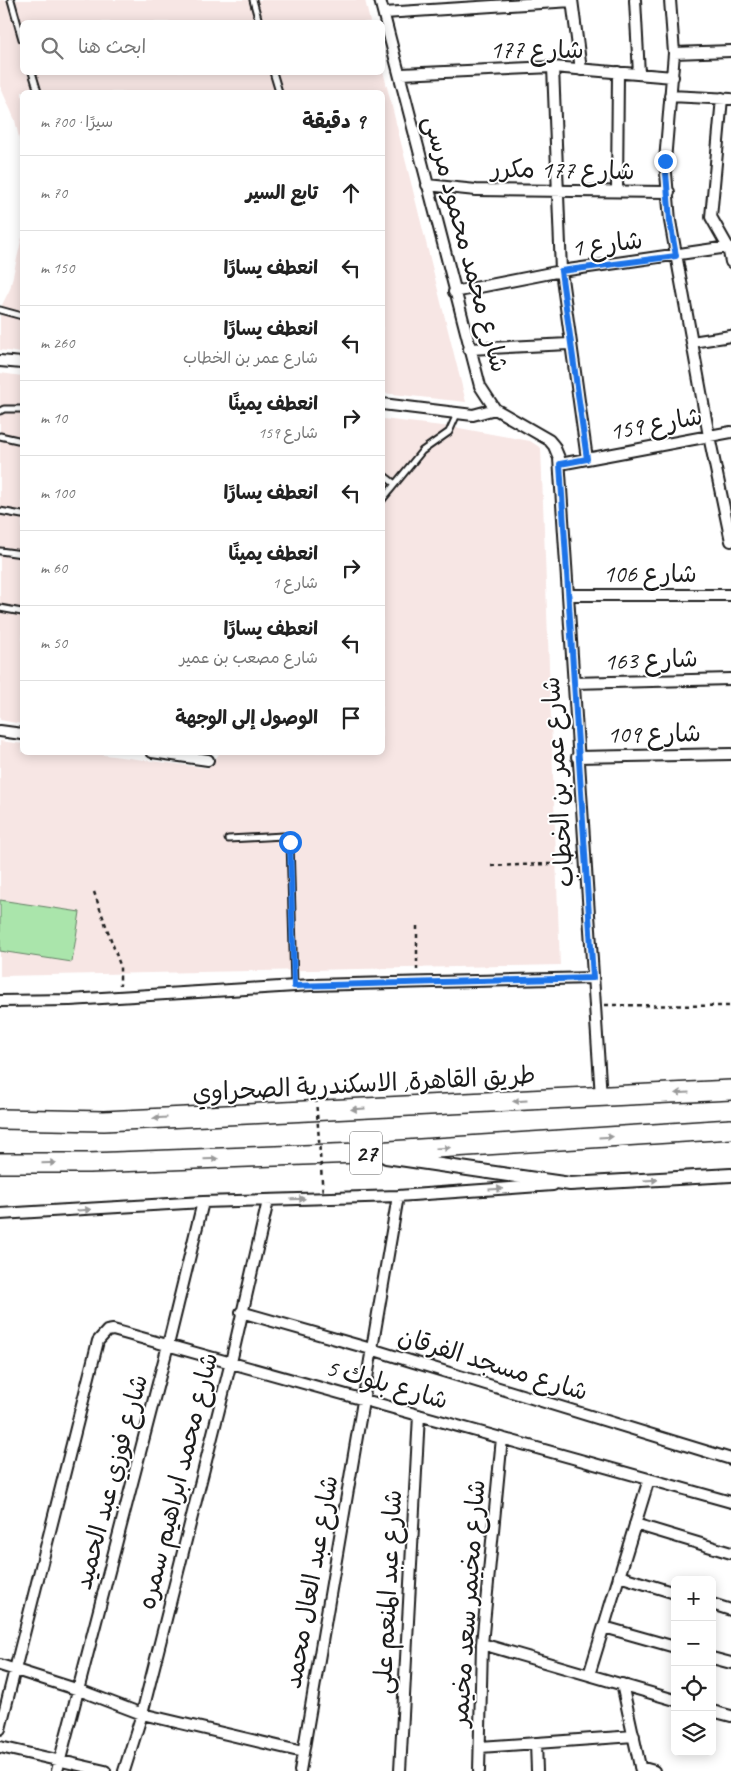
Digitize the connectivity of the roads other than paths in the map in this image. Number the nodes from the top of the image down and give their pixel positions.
1 (11, 0) edge
2 (253, 0) edge
3 (380, 0) edge
4 (572, 0) edge
5 (635, 0) edge
6 (670, 0) edge
7 (508, 2) edge
8 (457, 4) edge
9 (384, 13) junction
10 (258, 20) edge
11 (20, 32) edge
12 (731, 51) edge
13 (674, 53) junction
14 (552, 67) junction
15 (582, 70) junction
16 (618, 72) junction
17 (401, 74) junction
18 (640, 74) junction
19 (33, 75) edge
20 (274, 75) edge
21 (673, 77) junction
22 (37, 90) edge
23 (278, 90) edge
24 (670, 96) junction
25 (726, 99) edge
26 (427, 185) junction
27 (556, 191) junction
28 (617, 192) junction
29 (668, 192) junction
30 (728, 247) junction
31 (676, 256) junction
32 (731, 262) edge
33 (561, 271) junction
34 (454, 292) junction
35 (0, 310) edge
36 (20, 315) edge
37 (731, 336) edge
38 (692, 342) junction
39 (570, 344) junction
40 (469, 349) junction
41 (0, 360) edge
42 (20, 363) edge
43 (385, 404) edge
44 (20, 409) edge
45 (495, 409) junction
46 (0, 411) edge
47 (457, 414) junction
48 (731, 432) edge
49 (0, 436) edge
50 (709, 436) junction
51 (20, 441) edge
52 (587, 459) junction
53 (560, 464) junction
54 (385, 476) edge
55 (396, 484) junction
56 (385, 497) edge
57 (0, 511) edge
58 (20, 515) edge
59 (731, 541) edge
60 (0, 551) edge
61 (20, 554) edge
62 (569, 595) junction
63 (731, 595) edge
64 (0, 608) edge
65 (20, 612) edge
66 (731, 679) edge
67 (572, 683) junction
68 (0, 731) edge
69 (20, 734) edge
70 (731, 754) edge
71 (173, 755) edge
72 (578, 757) junction
73 (208, 760) dead end
74 (228, 839) dead end
75 (593, 978) junction
76 (294, 986) junction
77 (0, 1001) edge
78 (731, 1090) edge
79 (601, 1098) junction
80 (0, 1119) edge
81 (731, 1129) edge
82 (359, 1153) junction
83 (0, 1163) edge
84 (731, 1175) edge
85 (570, 1184) junction
86 (398, 1196) junction
87 (268, 1201) junction
88 (203, 1202) junction
89 (0, 1214) edge
90 (241, 1312) junction
91 (168, 1345) junction
92 (371, 1349) junction
93 (231, 1362) junction
94 (363, 1399) junction
95 (419, 1415) junction
96 (502, 1438) junction
97 (731, 1459) edge
98 (649, 1479) junction
99 (731, 1502) edge
100 (635, 1524) junction
101 (731, 1553) edge
102 (619, 1576) junction
103 (671, 1592) edge
104 (716, 1605) edge
105 (731, 1610) edge
106 (604, 1627) junction
107 (482, 1644) junction
108 (671, 1646) edge
109 (716, 1659) edge
110 (731, 1663) edge
111 (0, 1666) edge
112 (15, 1670) junction
113 (590, 1675) junction
114 (622, 1684) junction
115 (79, 1690) junction
116 (671, 1699) edge
117 (716, 1712) edge
118 (142, 1714) junction
119 (731, 1716) edge
120 (0, 1729) edge
121 (634, 1736) junction
122 (536, 1743) junction
123 (0, 1747) edge
124 (480, 1747) junction
125 (303, 1752) junction
126 (60, 1760) junction
127 (641, 1769) edge
128 (57, 1771) edge
129 (105, 1771) edge
130 (124, 1771) edge
131 (300, 1771) edge
132 (400, 1771) edge
133 (479, 1771) edge
134 (536, 1771) edge
135 (654, 1771) edge

1 - 11 lane
2 - 10 lane
3 - 9 street, شارع محمد محمود مرسى
4 - 7 street
4 - 15 street
5 - 18 street
6 - 13 street
7 - 8 street
8 - 9 street
9 - 17 street, شارع محمد محمود مرسى
12 - 13 street
13 - 21 street
14 - 15 street, شارع 177
14 - 17 street, شارع 177
14 - 27 street
15 - 16 street, شارع 177
16 - 18 street, شارع 177
16 - 28 street
17 - 26 street, شارع محمد محمود مرسى
18 - 21 street, شارع 177
19 - 22 lane
20 - 23 lane
21 - 24 street
24 - 25 street
24 - 29 street
25 - 30 street
26 - 27 street, شارع 177 مكرر
26 - 34 street, شارع محمد محمود مرسى
27 - 28 street, شارع 177 مكرر
27 - 33 street
28 - 29 street, شارع 177 مكرر
29 - 31 street
30 - 31 street, شارع 1
30 - 32 street
31 - 33 street, شارع 1
31 - 38 street
33 - 34 street, شارع 1
33 - 39 street
34 - 40 street, شارع محمد محمود مرسى
35 - 36 lane
37 - 38 street
38 - 50 street
39 - 40 street
39 - 52 street
40 - 45 street, شارع محمد محمود مرسى
41 - 42 street
43 - 47 street
44 - 46 lane
45 - 47 street
45 - 53 street, شارع محمد محمود مرسى
47 - 55 lane
48 - 50 street, شارع 159
49 - 51 lane
50 - 52 street, شارع 159
50 - 59 street
52 - 53 street, شارع 159
53 - 62 street, شارع عمر بن الخطاب
54 - 55 lane
55 - 56 lane
57 - 58 lane
60 - 61 lane
62 - 63 street, شارع 106
62 - 67 street, شارع عمر بن الخطاب
64 - 65 lane
66 - 67 street, شارع 163
67 - 72 street, شارع عمر بن الخطاب
68 - 69 street
70 - 72 street, شارع 109
71 - 73 street
72 - 75 street, شارع عمر بن الخطاب
74 - 76 lane
75 - 76 street
75 - 79 street, شارع عمر بن الخطاب
76 - 77 street
78 -> 79 highway, طريق القاهرة, الاسكندرية الصحراوي / 27
79 -> 80 highway, طريق القاهرة, الاسكندرية الصحراوي / 27
82 -> 81 highway, 27
83 -> 82 highway, 27
82 - 85 street
85 -> 84 street
86 -> 85 street
87 -> 86 street
86 - 92 street, شارع عبد العال محمد
87 - 88 street
87 - 90 street, شارع محمد ابراهيم سمره
89 -> 88 street
88 - 91 street, شارع فوزي عبد الحميد
90 - 92 street, شارع مسجد الفرقان
90 - 93 street, شارع محمد ابراهيم سمره
91 - 93 street, شارع بلوك 5
91 - 112 street, شارع بلوك 5
91 - 115 street, شارع فوزي عبد الحميد
92 - 94 street, شارع عبد العال محمد
92 - 97 street, شارع مسجد الفرقان
93 - 94 street, شارع بلوك 5
93 - 118 street, شارع محمد ابراهيم سمره
94 - 95 street, شارع بلوك 5
94 - 125 street, شارع عبد العال محمد
95 - 96 street, شارع بلوك 5
95 - 132 street, شارع عبد المنعم على
96 - 98 street, شارع بلوك 5
96 - 107 street, شارع مخيمر سعد مخيمر
98 - 99 street, شارع بلوك 5
98 - 100 street
100 - 101 street
100 - 102 street
102 - 103 street
102 - 106 street
104 - 105 street
106 - 108 street
106 - 113 street
107 - 113 street
107 - 124 street, شارع مخيمر سعد مخيمر
109 - 110 street
111 - 112 street
112 - 115 street
112 - 120 street
113 - 114 street
114 - 116 street
114 - 121 street
115 - 118 street
115 - 126 street, شارع فوزي عبد الحميد
117 - 119 street
118 - 125 street
118 - 130 street, شارع محمد ابراهيم سمره
121 - 122 street
121 - 127 street
122 - 124 street
122 - 134 street
123 - 126 street
124 - 133 street, شارع مخيمر سعد مخيمر
125 - 131 street, شارع عبد العال محمد
126 - 128 street, شارع فوزي عبد الحميد
126 - 129 street
127 - 135 street

